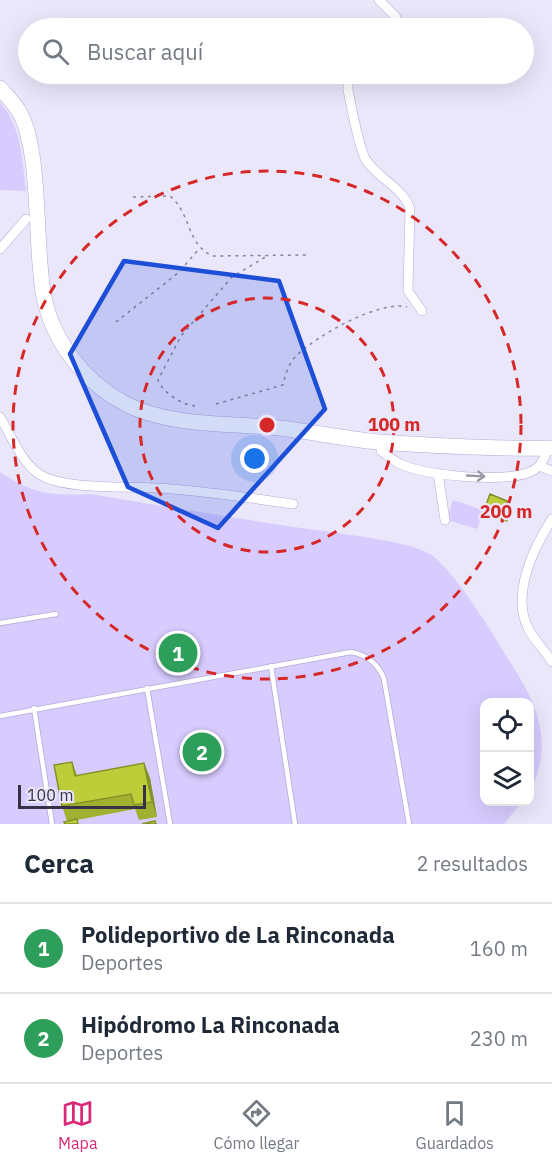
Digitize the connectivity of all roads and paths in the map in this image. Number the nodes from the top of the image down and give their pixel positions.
1 (380, 0) edge
2 (396, 18) edge
3 (348, 84) edge
4 (0, 88) edge
5 (0, 102) edge
6 (133, 196) dead end
7 (26, 219) junction
8 (200, 248) junction
9 (0, 249) edge
10 (308, 255) dead end
11 (267, 256) junction
12 (422, 311) joint
13 (116, 322) dead end
14 (216, 404) dead end
15 (195, 406) dead end
16 (0, 417) edge
17 (381, 451) junction
18 (547, 456) edge
19 (552, 471) edge
20 (438, 473) junction
21 (293, 504) dead end
22 (552, 519) edge
23 (445, 520) dead end
24 (56, 614) dead end
25 (0, 623) edge
26 (552, 662) edge
27 (271, 666) junction
28 (147, 688) junction
29 (34, 708) junction
30 (0, 716) edge
31 (52, 824) edge
32 (170, 824) edge
33 (295, 824) edge
34 (409, 824) edge

1 - 2 street
3 - 12 street
4 - 18 main road
5 - 7 main road
6 - 8 path
7 - 9 street
7 - 17 main road
8 - 11 path
8 - 13 path
10 - 11 path
11 - 15 path
12 - 14 path
16 - 21 street
17 - 18 main road
17 - 20 street
18 - 19 street
20 -> 18 street
20 - 23 street
22 - 26 street
24 - 25 lane
27 - 28 lane
27 - 33 lane
27 - 34 lane
28 - 29 lane
28 - 32 lane
29 - 30 lane
29 - 31 lane

